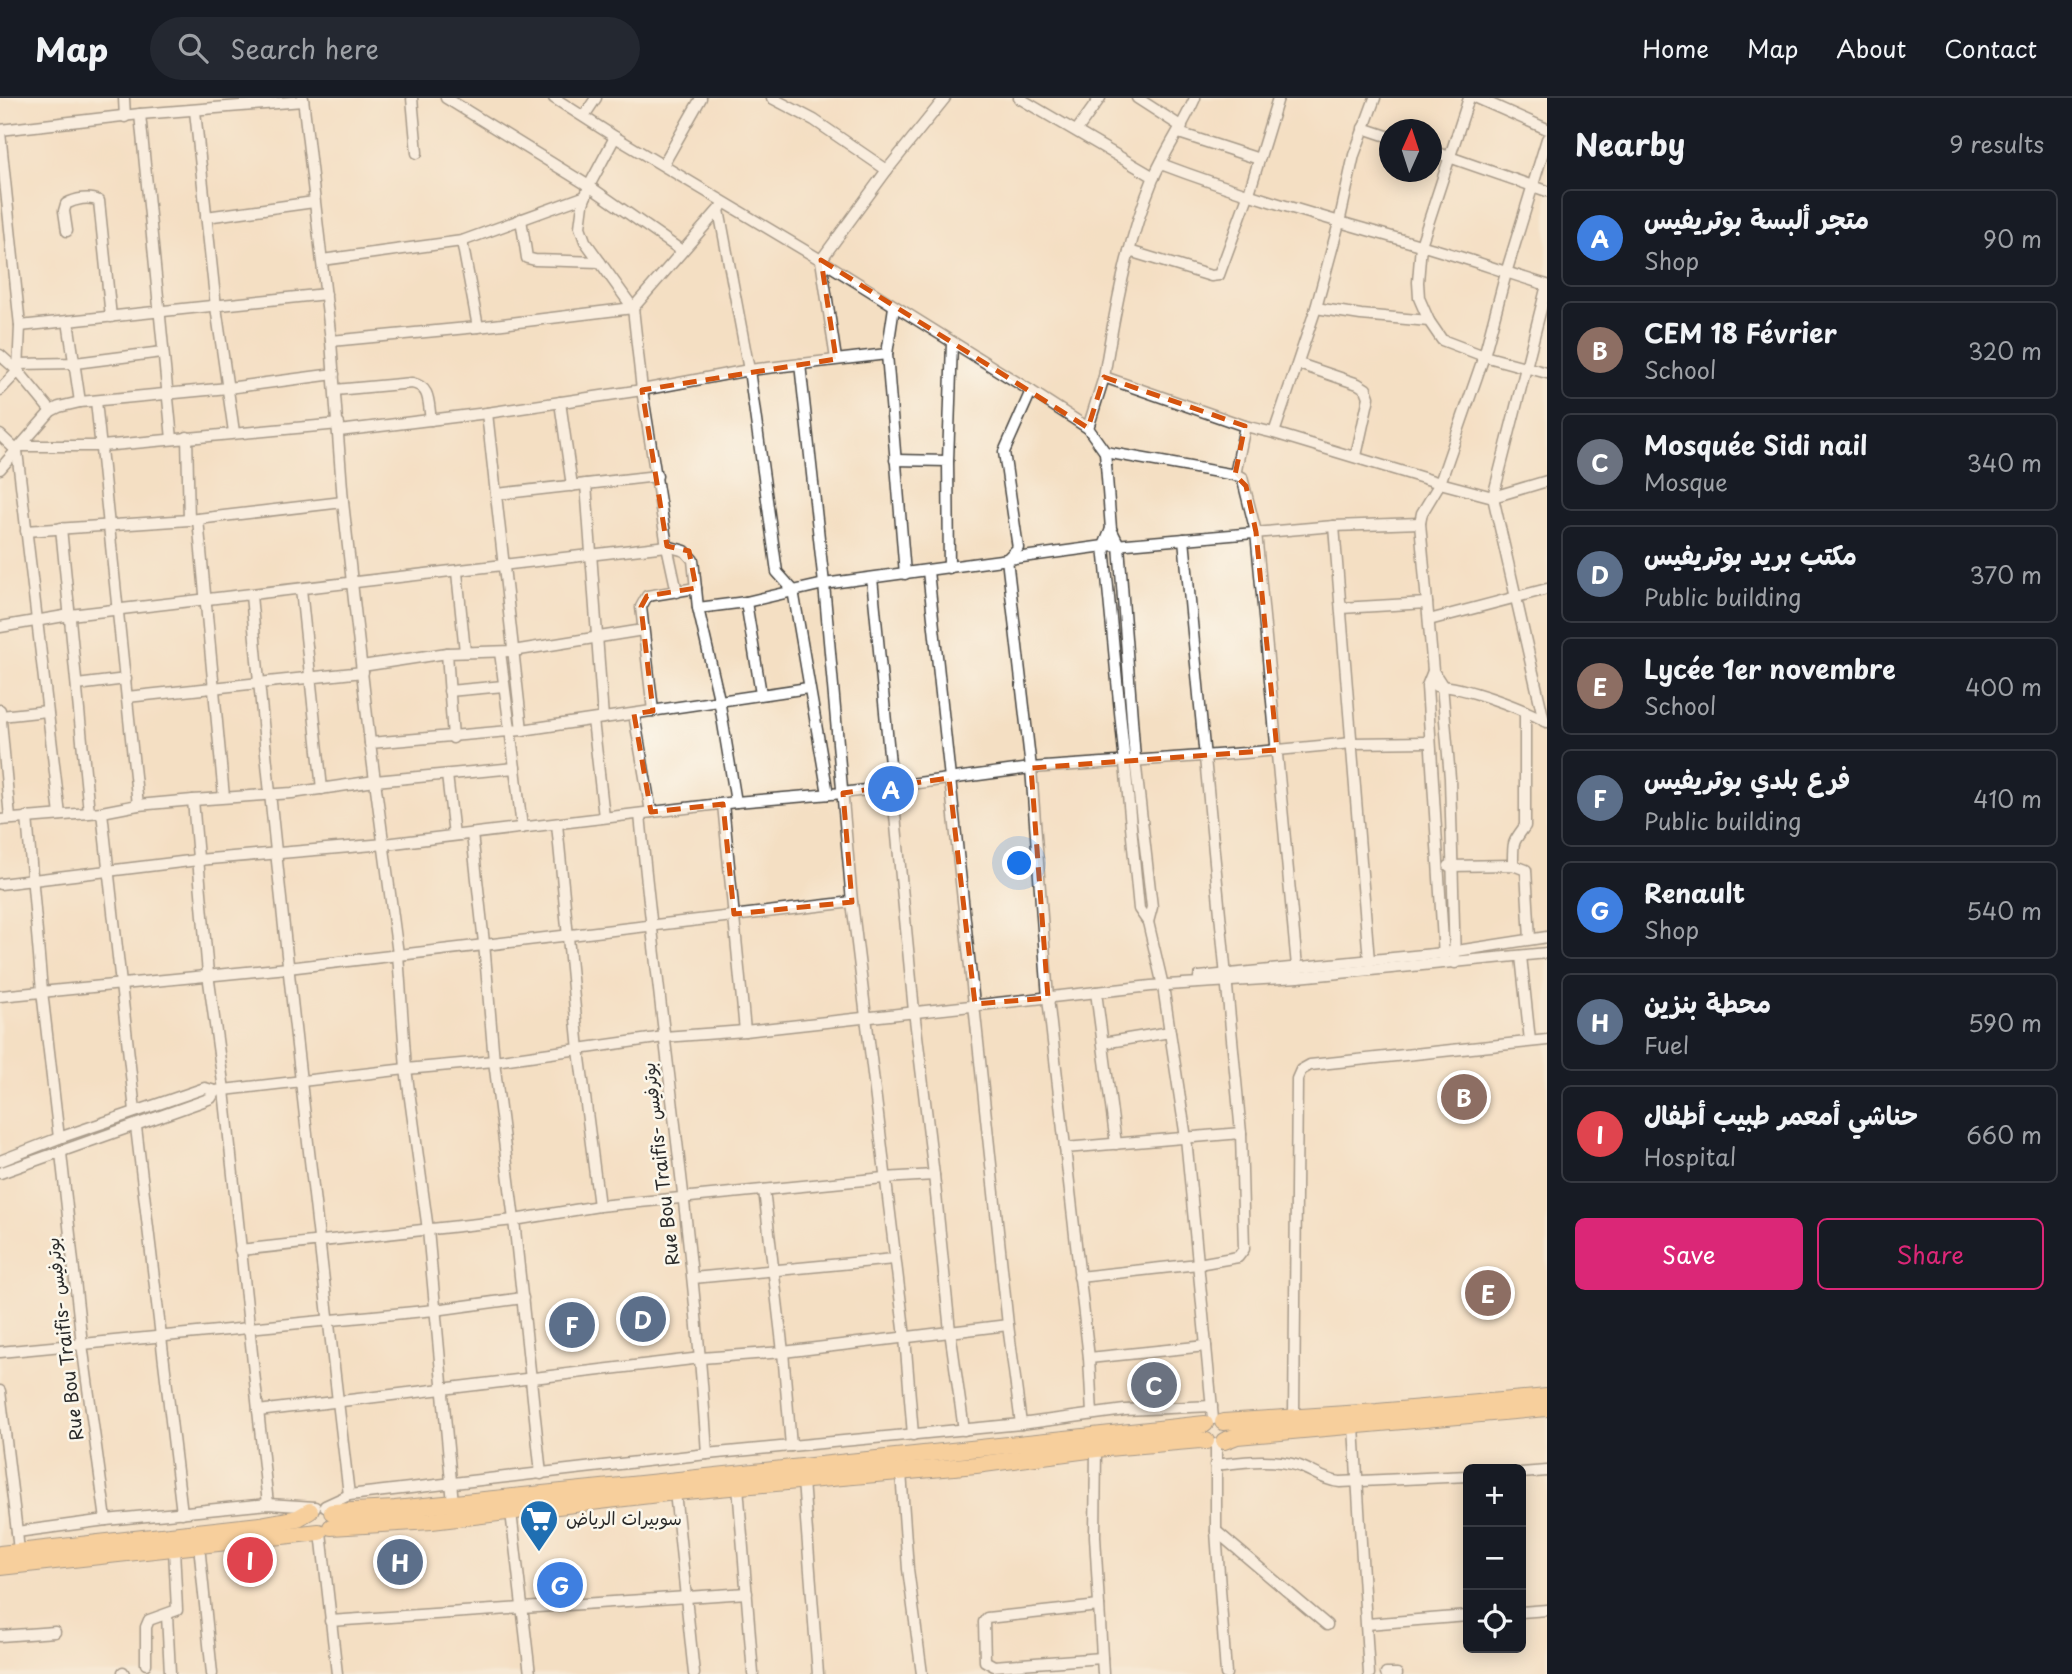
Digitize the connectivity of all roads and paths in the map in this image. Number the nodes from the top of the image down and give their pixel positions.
1 (124, 98) edge
2 (412, 98) edge
3 (446, 98) edge
4 (554, 98) edge
5 (596, 98) edge
6 (701, 98) edge
7 (772, 98) edge
8 (945, 98) edge
9 (1019, 98) edge
10 (1100, 98) edge
11 (1137, 98) edge
12 (1195, 98) edge
13 (1278, 98) edge
14 (1375, 98) edge
15 (1469, 98) edge
16 (1477, 98) edge
17 (303, 99) edge
18 (213, 104) edge
19 (195, 111) junction
20 (140, 114) junction
21 (584, 116) junction
22 (125, 117) junction
23 (1363, 128) junction
24 (1547, 128) edge
25 (1077, 130) junction
26 (1181, 130) junction
27 (0, 131) edge
28 (1379, 133) edge
29 (615, 137) junction
30 (1547, 139) edge
31 (417, 153) dead end
32 (1442, 155) edge
33 (1449, 157) junction
34 (1259, 159) junction
35 (1161, 164) junction
36 (663, 165) junction
37 (887, 170) junction
38 (1154, 177) junction
39 (1533, 187) junction
40 (588, 191) junction
41 (1547, 191) edge
42 (1249, 193) junction
43 (314, 202) junction
44 (722, 207) junction
45 (206, 217) junction
46 (521, 219) junction
47 (1339, 223) junction
48 (67, 231) dead end
49 (462, 241) junction
50 (1421, 245) junction
51 (682, 251) junction
52 (1129, 251) junction
53 (322, 260) junction
54 (821, 260) junction
55 (600, 262) junction
56 (1506, 273) junction
57 (326, 294) junction
58 (216, 307) junction
59 (894, 307) junction
60 (633, 308) junction
61 (1316, 308) junction
62 (158, 312) junction
63 (111, 317) junction
64 (68, 321) junction
65 (1429, 321) junction
66 (20, 326) junction
67 (478, 327) junction
68 (331, 341) junction
69 (952, 342) junction
70 (162, 352) junction
71 (887, 354) junction
72 (0, 355) edge
73 (1484, 356) junction
74 (836, 359) junction
75 (75, 363) junction
76 (800, 364) junction
77 (1298, 364) junction
78 (18, 367) junction
79 (1525, 368) junction
80 (749, 370) junction
81 (1547, 373) edge
82 (334, 374) junction
83 (1104, 377) junction
84 (228, 388) junction
85 (0, 390) edge
86 (335, 390) junction
87 (642, 390) junction
88 (1031, 391) junction
89 (167, 393) junction
90 (96, 401) junction
91 (80, 402) junction
92 (559, 402) junction
93 (51, 411) junction
94 (487, 413) junction
95 (431, 420) junction
96 (1245, 426) junction
97 (339, 427) junction
98 (1088, 428) junction
99 (234, 432) junction
100 (1274, 433) junction
101 (0, 435) edge
102 (187, 437) junction
103 (172, 439) junction
104 (102, 446) junction
105 (19, 448) junction
106 (1105, 452) junction
107 (1356, 456) junction
108 (895, 460) junction
109 (948, 461) junction
110 (0, 469) edge
111 (1235, 475) junction
112 (657, 476) junction
113 (1547, 481) edge
114 (1440, 483) junction
115 (586, 484) junction
116 (572, 485) junction
117 (497, 494) junction
118 (1493, 497) junction
119 (343, 502) junction
120 (193, 520) junction
121 (1420, 523) junction
122 (110, 526) junction
123 (1334, 526) junction
124 (61, 528) junction
125 (1111, 529) junction
126 (26, 531) junction
127 (1256, 532) junction
128 (1184, 539) junction
129 (1119, 545) junction
130 (667, 546) junction
131 (1104, 546) junction
132 (590, 555) junction
133 (1007, 559) junction
134 (503, 566) junction
135 (949, 568) junction
136 (928, 571) junction
137 (457, 572) junction
138 (905, 574) junction
139 (872, 578) junction
140 (354, 582) junction
141 (824, 584) junction
142 (696, 588) junction
143 (301, 589) junction
144 (1547, 589) edge
145 (793, 590) junction
146 (677, 592) junction
147 (251, 595) junction
148 (1515, 597) junction
149 (207, 601) junction
150 (746, 602) junction
151 (1427, 603) junction
152 (698, 608) junction
153 (1341, 608) junction
154 (119, 610) junction
155 (70, 615) junction
156 (1429, 620) junction
157 (37, 622) junction
158 (0, 627) edge
159 (643, 630) junction
160 (597, 637) junction
161 (513, 651) junction
162 (465, 652) junction
163 (499, 652) junction
164 (447, 653) junction
165 (362, 669) junction
166 (1433, 671) junction
167 (311, 676) junction
168 (126, 678) junction
169 (259, 684) junction
170 (77, 685) junction
171 (1442, 685) junction
172 (504, 686) junction
173 (1427, 686) junction
174 (808, 688) junction
175 (215, 689) junction
176 (449, 691) junction
177 (761, 694) junction
178 (128, 697) junction
179 (719, 699) junction
180 (0, 710) edge
181 (653, 710) junction
182 (47, 711) junction
183 (1525, 711) junction
184 (634, 714) junction
185 (1, 716) edge
186 (598, 719) junction
187 (1546, 722) edge
188 (522, 730) junction
189 (508, 731) junction
190 (453, 738) junction
191 (1429, 742) junction
192 (370, 743) junction
193 (1352, 743) junction
194 (1277, 750) junction
195 (1205, 755) junction
196 (1129, 760) junction
197 (515, 768) junction
198 (1031, 768) junction
199 (2, 771) edge
200 (447, 775) junction
201 (949, 778) junction
202 (1450, 778) junction
203 (1432, 779) junction
204 (375, 781) junction
205 (893, 786) junction
206 (322, 789) junction
207 (271, 793) junction
208 (843, 793) junction
209 (828, 794) junction
210 (224, 797) junction
211 (193, 800) junction
212 (736, 802) junction
213 (723, 804) junction
214 (138, 805) junction
215 (89, 812) junction
216 (103, 812) junction
217 (646, 813) junction
218 (60, 815) junction
219 (27, 817) junction
220 (604, 817) junction
221 (5, 819) edge
222 (556, 824) junction
223 (523, 828) junction
224 (472, 834) junction
225 (454, 835) junction
226 (385, 844) junction
227 (277, 852) junction
228 (198, 860) junction
229 (1513, 865) junction
230 (1438, 866) junction
231 (1453, 866) junction
232 (108, 872) junction
233 (32, 882) junction
234 (0, 884) edge
235 (852, 902) junction
236 (734, 914) junction
237 (650, 926) junction
238 (569, 936) junction
239 (1547, 937) edge
240 (1530, 939) junction
241 (484, 943) junction
242 (1547, 953) edge
243 (398, 954) junction
244 (1521, 956) junction
245 (1449, 958) junction
246 (1369, 961) junction
247 (288, 968) junction
248 (1297, 972) junction
249 (208, 974) junction
250 (1227, 978) junction
251 (1159, 984) junction
252 (120, 985) junction
253 (42, 991) junction
254 (1096, 992) junction
255 (0, 996) edge
256 (1048, 998) junction
257 (975, 1004) junction
258 (914, 1011) junction
259 (866, 1017) junction
260 (745, 1031) junction
261 (1170, 1032) junction
262 (664, 1037) junction
263 (1547, 1040) edge
264 (1530, 1041) junction
265 (1102, 1043) junction
266 (579, 1050) junction
267 (494, 1061) junction
268 (406, 1069) junction
269 (303, 1081) junction
270 (220, 1091) junction
271 (135, 1111) junction
272 (136, 1127) junction
273 (1241, 1133) junction
274 (59, 1138) junction
275 (1185, 1138) junction
276 (1116, 1144) junction
277 (1065, 1148) junction
278 (61, 1153) junction
279 (0, 1161) edge
280 (0, 1173) edge
281 (934, 1175) junction
282 (884, 1178) junction
283 (764, 1190) junction
284 (684, 1197) junction
285 (599, 1206) junction
286 (514, 1220) junction
287 (428, 1230) junction
288 (320, 1240) junction
289 (240, 1250) junction
290 (894, 1259) junction
291 (1198, 1264) junction
292 (774, 1270) junction
293 (1079, 1277) junction
294 (693, 1278) junction
295 (523, 1298) junction
296 (435, 1310) junction
297 (327, 1320) junction
298 (1008, 1325) junction
299 (248, 1327) junction
300 (950, 1331) junction
301 (160, 1335) junction
302 (905, 1337) junction
303 (82, 1344) junction
304 (1206, 1346) junction
305 (0, 1352) edge
306 (783, 1352) junction
307 (701, 1358) junction
308 (1089, 1358) junction
309 (530, 1378) junction
310 (442, 1388) junction
311 (0, 1391) edge
312 (1547, 1396) edge
313 (338, 1402) junction
314 (1547, 1408) edge
315 (258, 1411) junction
316 (1092, 1414) junction
317 (1294, 1417) junction
318 (1213, 1418) junction
319 (1021, 1424) junction
320 (1354, 1427) junction
321 (964, 1430) junction
322 (912, 1435) junction
323 (1215, 1442) junction
324 (791, 1446) junction
325 (1096, 1449) junction
326 (707, 1454) junction
327 (1215, 1465) junction
328 (1547, 1471) edge
329 (901, 1472) junction
330 (1526, 1473) edge
331 (541, 1474) junction
332 (1463, 1476) edge
333 (803, 1480) junction
334 (1357, 1482) junction
335 (451, 1484) junction
336 (738, 1486) junction
337 (674, 1492) junction
338 (349, 1495) junction
339 (453, 1503) junction
340 (268, 1504) junction
341 (511, 1512) junction
342 (183, 1513) junction
343 (322, 1518) junction
344 (106, 1520) junction
345 (1216, 1531) junction
346 (17, 1532) junction
347 (199, 1545) junction
348 (174, 1549) junction
349 (19, 1551) junction
350 (0, 1554) edge
351 (0, 1567) edge
352 (747, 1593) junction
353 (684, 1599) junction
354 (1098, 1606) junction
355 (521, 1609) junction
356 (1547, 1610) edge
357 (1526, 1612) edge
358 (167, 1615) junction
359 (1463, 1616) edge
360 (330, 1621) junction
361 (1367, 1624) junction
362 (1326, 1625) dead end
363 (55, 1632) dead end
364 (0, 1636) edge
365 (1102, 1658) junction
366 (146, 1664) dead end
367 (170, 1673) edge
368 (212, 1674) edge
369 (337, 1674) edge
370 (530, 1674) edge
371 (694, 1674) edge
372 (753, 1674) edge
373 (818, 1674) edge
374 (922, 1674) edge
375 (1102, 1674) edge
376 (1226, 1674) edge
377 (1368, 1674) edge
378 (1386, 1674) edge
379 (1397, 1674) edge

1 - 22 street
2 - 31 street
3 - 40 street
4 - 21 street
5 - 21 street
6 - 36 street
7 - 37 street
8 - 37 street
9 - 25 street
10 - 25 street
11 - 26 street
12 - 26 street
13 - 34 street
14 - 23 street
15 - 33 street
16 - 24 street
17 - 18 street
17 - 43 street
18 - 19 street
19 - 20 street
19 - 45 street
20 - 22 street
20 - 62 street
21 - 29 street
22 - 27 street
23 - 28 street
23 - 47 street
25 - 38 street
26 - 34 street
26 - 35 street
27 - 66 street
29 - 36 street
29 - 40 street
30 - 39 street
32 - 33 street
33 - 39 street
33 - 50 street
34 - 42 street
35 - 38 street
35 - 42 street
36 - 44 street
37 - 54 street
38 - 52 street
39 - 41 street
39 - 56 street
40 - 46 street
40 - 51 street
40 - 55 street
42 - 47 street
42 - 52 street
43 - 45 street
43 - 53 street
44 - 51 street
44 - 54 street
44 - 80 street
45 - 58 street
46 - 49 street
46 - 55 street
47 - 50 street
47 - 61 street
48 - 63 street
49 - 53 street
49 - 67 street
50 - 56 street
50 - 65 street
51 - 60 street
52 - 83 street
53 - 57 street
54 - 59 street
54 - 74 street
55 - 60 street
56 - 73 street
56 - 79 street
57 - 58 street
57 - 68 street
58 - 62 street
58 - 84 street
59 - 69 street
59 - 71 street
60 - 67 street
60 - 87 street
61 - 65 street
61 - 77 street
62 - 63 street
62 - 70 street
63 - 64 street
64 - 66 street
64 - 75 street
65 - 73 street
66 - 78 street
67 - 68 street
68 - 82 street
69 - 88 street
69 - 109 street
70 - 75 street
70 - 89 street
71 - 74 street
71 - 108 street
72 - 78 street
73 - 79 street
73 - 114 street
74 - 76 street
75 - 78 street
75 - 91 street
76 - 80 street
76 - 141 street
77 - 100 street
77 - 107 street
78 - 85 street
78 - 93 street
79 - 81 street
79 - 118 street
80 - 87 street
80 - 145 street
82 - 84 street
82 - 86 street
83 - 96 street
83 - 98 street
84 - 89 street
84 - 99 street
86 - 95 street
86 - 97 street
87 - 92 street
87 - 112 street
88 - 98 street
88 - 133 street
89 - 90 street
89 - 103 street
90 - 91 street
90 - 104 street
91 - 93 street
92 - 94 street
92 - 116 street
93 - 105 street
94 - 95 street
94 - 117 street
95 - 97 street
96 - 100 street
96 - 111 street
97 - 99 street
97 - 119 street
98 - 106 street
99 - 102 street
100 - 107 street
101 - 105 street
102 - 103 street
102 - 120 street
103 - 104 street
104 - 105 street
104 - 122 street
105 - 110 street
105 - 126 street
106 - 111 street
106 - 125 street
107 - 114 street
108 - 109 street
108 - 138 street
109 - 135 street
111 - 127 street
112 - 115 street
112 - 130 street
113 - 118 street
114 - 118 street
114 - 121 street
115 - 116 street
115 - 132 street
116 - 117 street
117 - 134 street
118 - 148 street
119 - 120 street
119 - 140 street
120 - 122 street
120 - 149 street
121 - 123 street
121 - 151 street
122 - 124 street
122 - 154 street
123 - 127 street
123 - 153 street
124 - 126 street
124 - 155 street
125 - 129 street
125 - 131 street
126 - 157 street
127 - 128 street
127 - 194 street
128 - 129 street
128 - 195 street
129 - 131 street
129 - 196 street
130 - 132 street
130 - 142 street
130 - 146 street
131 - 133 street
131 - 196 street
132 - 134 street
132 - 160 street
133 - 135 street
133 - 198 street
134 - 137 street
134 - 161 street
135 - 136 street
136 - 138 street
136 - 201 street
137 - 140 street
137 - 162 street
138 - 139 street
139 - 141 street
139 - 205 street
140 - 143 street
140 - 165 street
141 - 145 street
141 - 208 street
142 - 146 street
142 - 152 street
143 - 147 street
143 - 167 street
144 - 148 street
145 - 150 street
145 - 174 street
146 - 159 street
147 - 149 street
147 - 169 street
148 - 156 street
148 - 187 street
149 - 154 street
149 - 175 street
150 - 152 street
150 - 177 street
151 - 153 street
151 - 156 street
152 - 179 street
153 - 193 street
154 - 155 street
154 - 168 street
155 - 157 street
155 - 170 street
156 - 166 street
157 - 158 street
157 - 182 street
159 - 160 street
159 - 181 street
160 - 161 street
160 - 186 street
161 - 163 street
161 - 188 street
162 - 163 street
162 - 164 street
163 - 172 street
164 - 165 street
164 - 176 street
165 - 167 street
165 - 192 street
166 - 171 street
166 - 173 street
167 - 169 street
167 - 206 street
168 - 170 street
168 - 178 street
169 - 175 street
169 - 207 street
170 - 215 street
171 - 173 street
171 - 183 street
171 - 202 street
172 - 176 street
172 - 189 street
173 - 191 street
174 - 177 street
174 - 209 street
175 - 178 street
175 - 210 street
176 - 190 street
177 - 179 street
178 - 214 street
179 - 181 street
179 - 212 street
180 - 185 street
181 - 184 street
182 - 185 street
182 - 218 street
183 - 187 street
183 - 229 street
184 - 186 street
184 - 217 street, Rue Bou Traifis- بوترفيس
185 - 199 street
186 - 188 street
186 - 220 street
188 - 189 street
189 - 190 street
189 - 197 street
190 - 192 street
191 - 193 street
191 - 203 street
192 - 204 street
193 - 194 street
193 - 246 street
194 - 195 street
194 - 248 street
195 - 196 street
195 - 250 street
196 - 198 street
196 - 251 street
197 - 200 street
197 - 223 street
198 - 201 street
198 - 256 street
199 - 221 street
200 - 204 street
200 - 225 street
201 - 205 street
201 - 257 street
202 - 203 street
202 - 231 street
203 - 230 street
204 - 206 street
204 - 226 street
205 - 208 street
205 - 258 street
206 - 207 street
207 - 210 street
207 - 227 street
208 - 209 street
208 - 235 street
209 - 212 street
210 - 211 street
211 - 214 street
211 - 228 street
212 - 213 street
213 - 217 street
213 - 236 street
214 - 216 street
215 - 216 street
215 - 218 street
216 - 232 street
217 - 220 street
217 - 237 street, Rue Bou Traifis- بوترفيس
218 - 219 street
219 - 221 street
219 - 233 street
220 - 222 street
222 - 223 street
222 - 238 street
223 - 224 street
224 - 225 street
224 - 241 street
225 - 226 street
226 - 227 street
226 - 243 street
227 - 228 street
227 - 247 street
228 - 232 street
228 - 249 street
229 - 231 street
229 - 240 street
230 - 231 street
230 - 245 street
231 - 245 street
232 - 233 street
232 - 252 street
233 - 234 street
233 - 253 street
235 - 236 street
235 - 259 street
236 - 237 street
236 - 260 street
237 - 238 street
237 - 262 street, Rue Bou Traifis- بوترفيس
238 - 241 street
238 - 266 street
239 - 240 street
240 - 245 street
241 - 243 street
241 - 267 street
242 - 244 street
243 - 247 street
243 - 268 street
244 - 245 street
244 - 264 street
245 - 246 street
245 - 248 street
246 - 248 street
247 - 249 street
247 - 269 street
248 - 250 street
249 - 252 street
249 - 270 street
250 - 251 street
250 - 273 street
251 - 254 street
251 - 261 street
252 - 253 street
252 - 271 street
253 - 255 street
253 - 274 street
254 - 256 street
254 - 265 street
256 - 257 street
256 - 277 street
257 - 258 street
257 - 298 street
258 - 259 street
258 - 281 street
259 - 260 street
259 - 282 street
260 - 262 street
261 - 265 street
261 - 275 street
262 - 266 street
262 - 284 street, Rue Bou Traifis- بوترفيس
263 - 264 street
264 - 317 street
265 - 276 street
266 - 267 street
266 - 285 street
267 - 268 street
267 - 286 street
268 - 269 street
268 - 287 street
269 - 270 street
269 - 288 street
270 - 271 street
270 - 272 street
270 - 289 street
271 - 274 street
272 - 278 street
272 - 301 street
273 - 275 street
273 - 291 street
274 - 279 street
275 - 276 street
275 - 291 street
276 - 277 street
277 - 293 street
278 - 280 street
278 - 303 street, Rue Bou Traifis- بوترفيس
281 - 282 street
281 - 300 street
282 - 283 street
282 - 290 street
283 - 284 street
283 - 292 street
284 - 285 street
284 - 294 street, Rue Bou Traifis- بوترفيس
285 - 286 street
286 - 287 street
286 - 295 street
287 - 288 street
287 - 296 street
288 - 289 street
288 - 297 street
289 - 299 street
290 - 292 street
290 - 302 street
291 - 293 street
291 - 304 street
292 - 294 street
292 - 306 street
293 - 308 street
294 - 307 street, Rue Bou Traifis- بوترفيس
295 - 296 street
295 - 309 street
296 - 297 street
296 - 310 street
297 - 299 street
297 - 313 street
298 - 300 street
298 - 319 street
299 - 301 street
299 - 315 street
300 - 302 street
300 - 321 street
301 - 303 street
301 - 342 street
302 - 306 street
302 - 322 street
303 - 305 street
303 - 344 street, Rue Bou Traifis- بوترفيس
304 - 308 street
304 - 318 street
306 - 307 street
306 - 324 street
307 - 309 street
307 - 326 street, Rue Bou Traifis- بوترفيس
308 - 316 street
309 - 310 street
309 - 331 street
310 - 313 street
310 - 335 street
311 - 346 street
312 - 317 highway
313 - 315 street
313 - 338 street
314 - 320 highway
315 - 340 street
316 - 318 street
316 - 319 street
317 - 318 highway
318 - 323 highway
318 - 323 highway
318 - 339 highway
319 - 321 street
320 - 323 highway
320 - 334 street
321 - 322 street
322 - 324 street
323 - 325 highway
323 - 327 street
324 - 326 street
325 - 329 highway
325 - 354 street
326 - 331 street
327 - 334 street
327 - 345 street
328 - 330 street
329 - 333 highway
329 - 374 street
331 - 335 street
332 - 334 street
333 - 336 highway
333 - 373 street
334 - 361 street
335 - 338 street
335 - 339 street
336 - 337 highway
336 - 352 street
337 - 341 highway
337 - 353 street
338 - 343 street
339 - 343 highway
340 - 342 street
340 - 343 street
341 - 343 highway
341 - 355 street
342 - 344 street
343 - 347 highway
343 - 349 highway
343 - 360 street
344 - 346 street
345 - 362 street
345 - 376 street
346 - 349 street
347 - 348 highway
347 - 368 street
348 - 351 highway
348 - 358 street
349 - 350 highway
352 - 353 street
352 - 372 street
353 - 355 street
353 - 371 street
354 - 365 street
354 - 365 street
355 - 360 street
355 - 370 street
356 - 357 street
358 - 366 street
358 - 367 street
359 - 361 street
360 - 369 street
361 - 377 street
363 - 364 street
365 - 375 street
378 - 379 street

